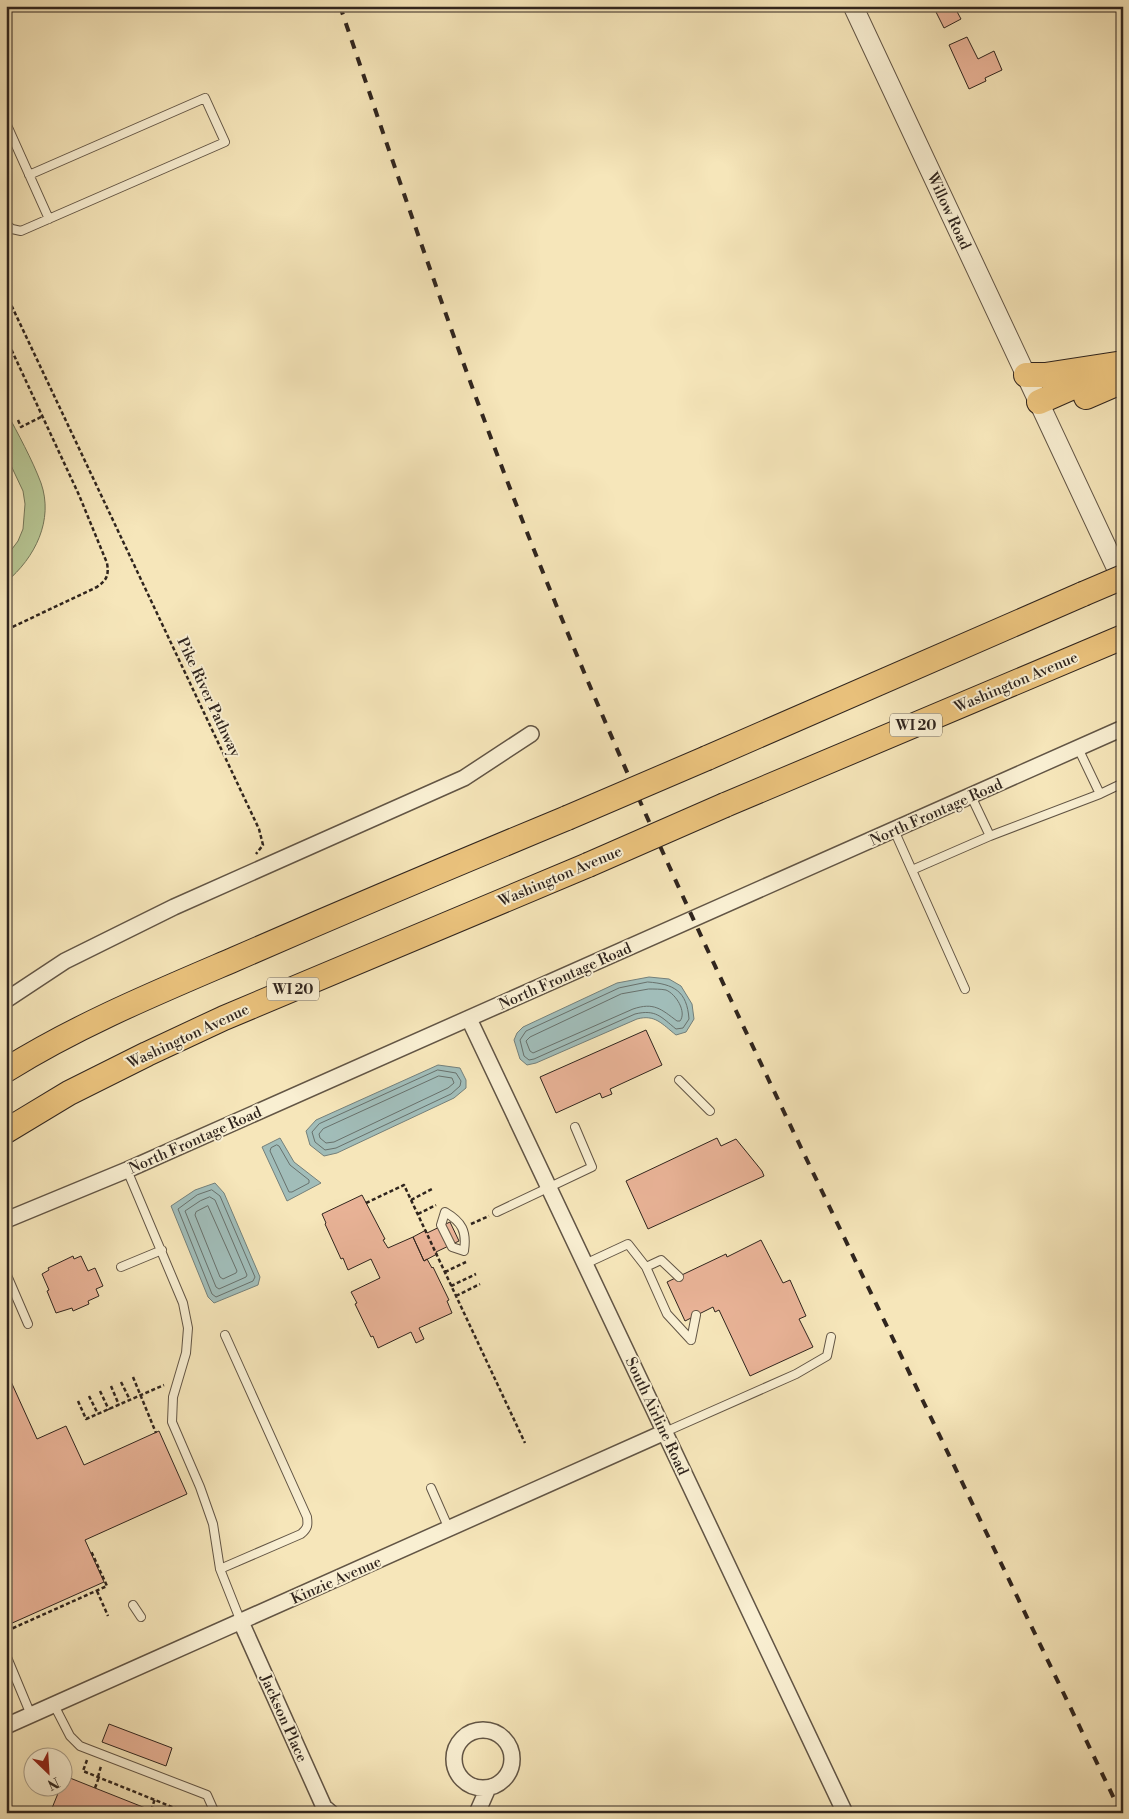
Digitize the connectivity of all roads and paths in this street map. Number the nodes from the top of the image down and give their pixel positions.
1 (853, 6) edge
2 (6, 123) edge
3 (29, 175) junction
4 (49, 219) junction
5 (6, 224) edge
6 (6, 294) edge
7 (6, 338) edge
8 (1123, 364) edge
9 (1026, 375) junction
10 (1123, 381) edge
11 (1042, 409) junction
12 (43, 416) junction
13 (18, 420) dead end
14 (1123, 577) edge
15 (1123, 582) edge
16 (6, 630) edge
17 (1115, 641) edge
18 (1123, 728) edge
19 (531, 734) dead end
20 (1078, 748) junction
21 (1123, 783) edge
22 (1100, 794) junction
23 (971, 796) junction
24 (894, 830) junction
25 (990, 836) junction
26 (254, 858) dead end
27 (912, 870) junction
28 (965, 989) dead end
29 (6, 1000) edge
30 (468, 1018) junction
31 (6, 1070) edge
32 (679, 1080) dead end
33 (710, 1111) dead end
34 (575, 1127) dead end
35 (6, 1131) edge
36 (127, 1170) junction
37 (434, 1188) dead end
38 (549, 1188) junction
39 (411, 1200) junction
40 (440, 1202) dead end
41 (366, 1203) dead end
42 (497, 1212) joint
43 (418, 1214) junction
44 (6, 1220) edge
45 (462, 1228) junction
46 (162, 1250) junction
47 (469, 1260) dead end
48 (585, 1264) junction
49 (121, 1267) dead end
50 (646, 1267) junction
51 (445, 1272) junction
52 (476, 1274) dead end
53 (7, 1275) edge
54 (679, 1277) dead end
55 (480, 1284) dead end
56 (452, 1286) junction
57 (456, 1296) junction
58 (696, 1315) dead end
59 (28, 1324) dead end
60 (225, 1335) dead end
61 (831, 1337) dead end
62 (132, 1377) dead end
63 (121, 1382) dead end
64 (164, 1385) dead end
65 (111, 1386) dead end
66 (100, 1391) dead end
67 (141, 1395) junction
68 (89, 1396) dead end
69 (130, 1400) junction
70 (78, 1401) dead end
71 (120, 1405) junction
72 (109, 1410) junction
73 (98, 1414) junction
74 (665, 1432) junction
75 (156, 1433) dead end
76 (526, 1443) dead end
77 (431, 1488) dead end
78 (449, 1529) junction
79 (91, 1551) dead end
80 (220, 1569) junction
81 (97, 1590) junction
82 (133, 1605) dead end
83 (108, 1616) dead end
84 (142, 1617) dead end
85 (6, 1620) edge
86 (241, 1622) junction
87 (6, 1656) edge
88 (54, 1705) junction
89 (31, 1715) junction
90 (6, 1726) edge
91 (83, 1771) dead end
92 (99, 1777) junction
93 (95, 1788) dead end
94 (488, 1788) dead end
95 (155, 1800) junction
96 (151, 1810) dead end
97 (187, 1813) edge
98 (214, 1813) edge
99 (331, 1813) edge
100 (477, 1813) edge
101 (845, 1813) edge

1 - 9 street, Willow Road
2 - 3 lane
3 - 4 lane
3 - 4 lane
4 - 5 lane
6 - 26 path, Pike River Pathway
7 - 12 path
8 - 9 main road
8 - 11 main road
9 - 11 street, Willow Road
10 - 11 main road
11 - 15 street, Willow Road
12 - 13 path
12 - 16 path
14 - 31 main road, bridge
17 - 35 main road, Washington Avenue / WI 20, bridge
18 - 20 street, North Frontage Road
19 - 29 street
20 - 22 lane
20 - 23 street, North Frontage Road
21 - 22 lane
22 - 25 lane
23 - 24 street, North Frontage Road
23 - 25 lane
24 - 27 lane
24 - 30 street, North Frontage Road
25 - 27 lane
27 - 28 lane
30 - 36 street, North Frontage Road
30 - 38 street, South Airline Road
32 - 33 lane
34 - 38 lane
36 - 44 street, North Frontage Road
36 - 46 lane
37 - 39 path
38 - 42 lane
38 - 48 street, South Airline Road
39 - 41 path
39 - 43 path
40 - 43 path
42 - 45 path
43 - 51 path
45 - 45 lane
46 - 49 lane
46 - 80 lane
47 - 51 path
48 - 50 lane
48 - 74 street, South Airline Road
50 - 54 lane
50 - 58 lane
51 - 56 path
52 - 56 path
53 - 59 lane
55 - 57 path
56 - 57 path
57 - 76 path
60 - 80 lane
61 - 74 lane
62 - 67 path
63 - 69 path
64 - 67 path
65 - 71 path
66 - 72 path
67 - 69 path
67 - 75 path
68 - 73 path
69 - 71 path
70 - 73 path
71 - 72 path
72 - 73 path
74 - 78 street, Kinzie Avenue
74 - 101 street, South Airline Road
77 - 78 lane
78 - 86 street, Kinzie Avenue
79 - 81 path
80 - 86 lane
81 - 83 path
81 - 85 path
82 - 84 lane
86 - 88 street, Kinzie Avenue
86 - 99 street, Jackson Place
87 - 89 lane
88 - 89 street, Kinzie Avenue
88 - 98 lane
89 - 90 street, Kinzie Avenue
91 - 92 path
92 - 93 path
92 - 95 path
94 - 100 street
95 - 96 path
95 - 97 path

